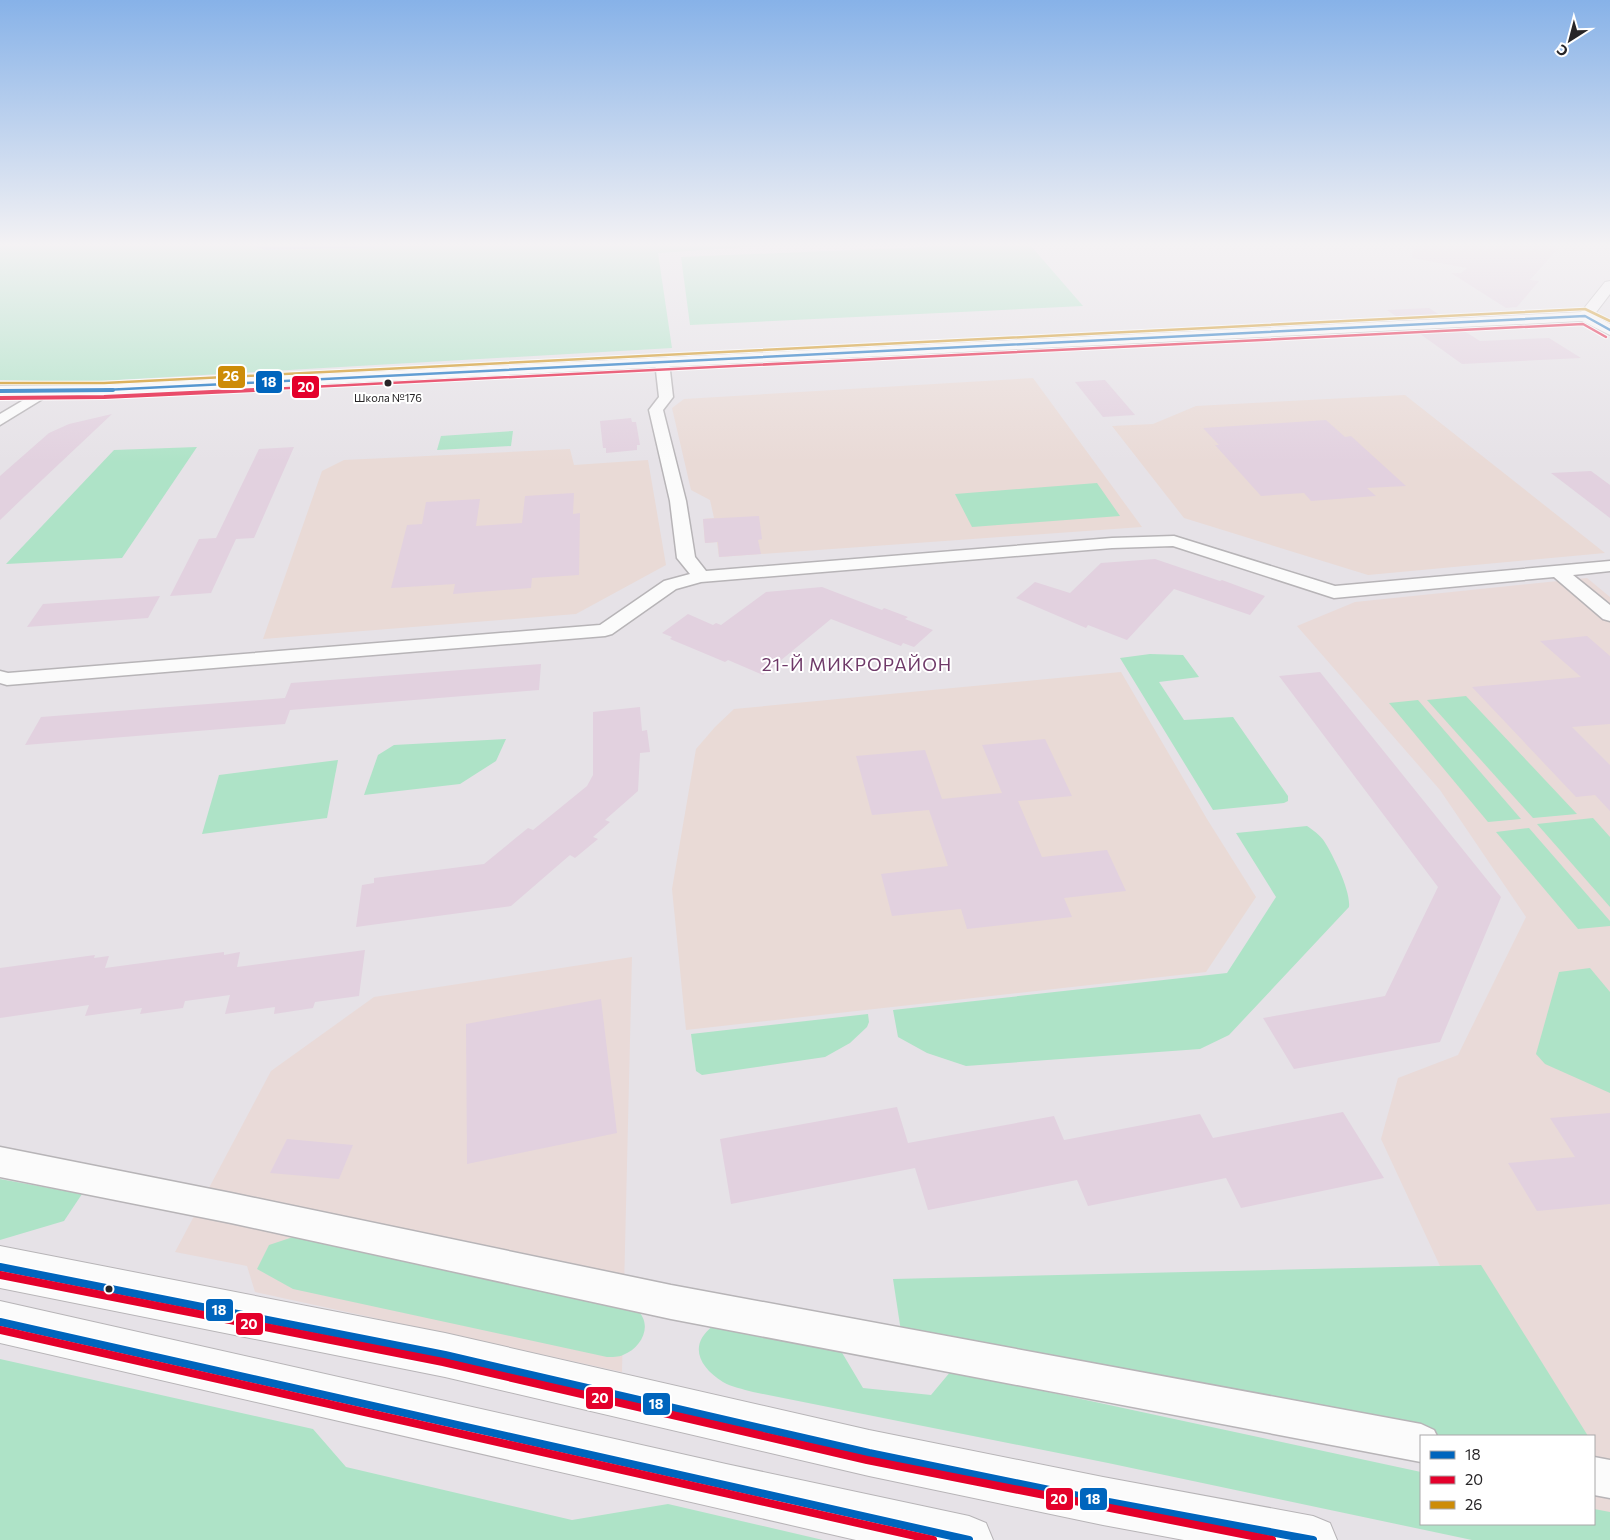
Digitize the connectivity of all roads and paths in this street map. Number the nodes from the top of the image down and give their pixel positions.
1 (1548, 318) edge
2 (1588, 318) edge
3 (1610, 330) edge
4 (662, 362) junction
5 (0, 391) edge
6 (44, 392) junction
7 (0, 421) edge
8 (1610, 566) edge
9 (1560, 572) junction
10 (701, 577) junction
11 (1610, 615) edge
12 (0, 677) edge
13 (0, 1162) edge
14 (0, 1266) edge
15 (0, 1322) edge
16 (1420, 1443) edge
17 (1595, 1476) edge
18 (1610, 1479) edge
19 (969, 1540) edge
20 (1313, 1540) edge

1 - 4 street
2 - 3 street
4 - 6 street
4 - 10 street
5 - 6 street
6 - 7 street
8 - 9 street
9 - 10 street
9 - 11 street
10 - 12 street
13 - 16 street
14 - 20 street
15 - 19 street
17 - 18 street

